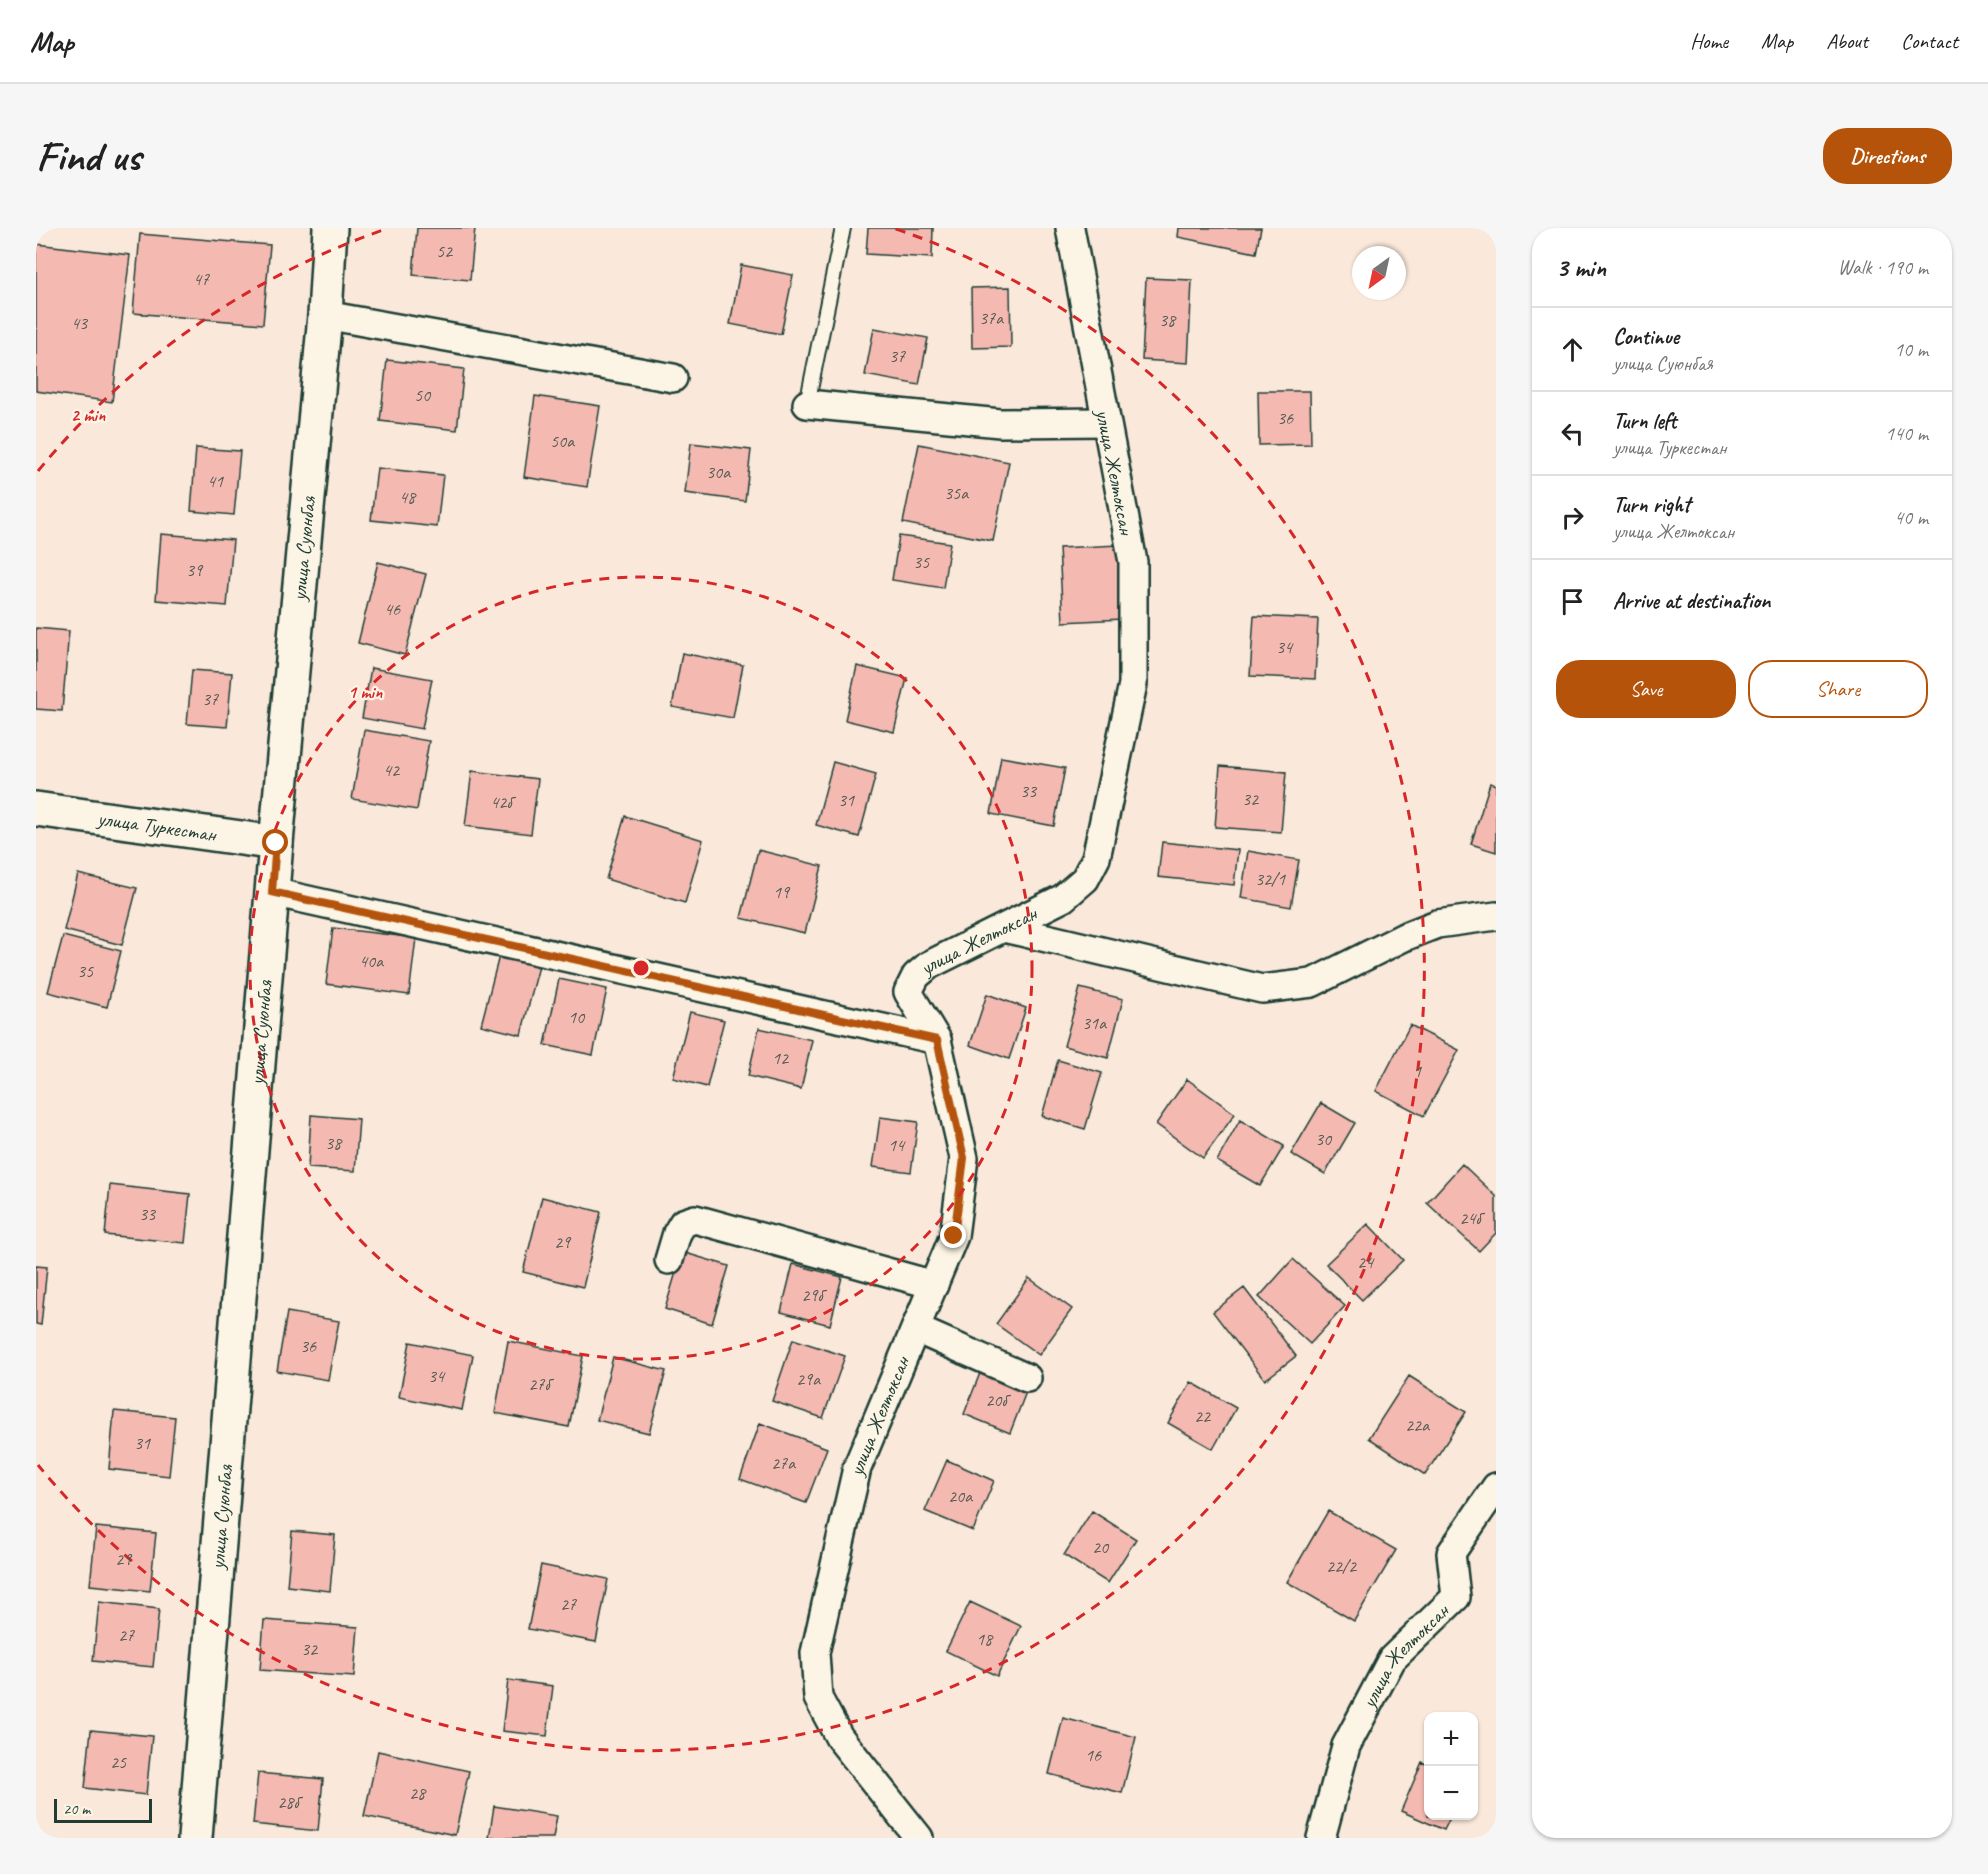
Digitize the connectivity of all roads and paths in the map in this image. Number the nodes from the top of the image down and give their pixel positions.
1 (330, 228) edge
2 (843, 228) edge
3 (1070, 228) edge
4 (325, 315) junction
5 (673, 378) dead end
6 (807, 404) joint
7 (1105, 422) junction
8 (36, 809) edge
9 (276, 843) junction
10 (272, 892) junction
11 (1496, 916) edge
12 (1004, 928) junction
13 (937, 1040) junction
14 (669, 1260) dead end
15 (934, 1285) junction
16 (916, 1329) junction
17 (1027, 1378) dead end
18 (1496, 1487) edge
19 (195, 1838) edge
20 (919, 1838) edge
21 (1321, 1838) edge

1 - 4 main road, улица Суюнбая
2 - 6 lane
3 - 7 street, улица Желтоксан
4 - 5 street
4 - 9 main road, улица Суюнбая
6 - 7 street
7 - 12 street, улица Желтоксан
8 - 9 main road, улица Туркестан
9 - 10 main road, улица Суюнбая
10 - 13 street
10 - 19 main road, улица Суюнбая
11 - 12 street
12 - 13 street, улица Желтоксан
13 - 15 street, улица Желтоксан
14 - 15 street
15 - 16 street, улица Желтоксан
16 - 17 street
16 - 20 street, улица Желтоксан
18 - 21 street, улица Желтоксан

